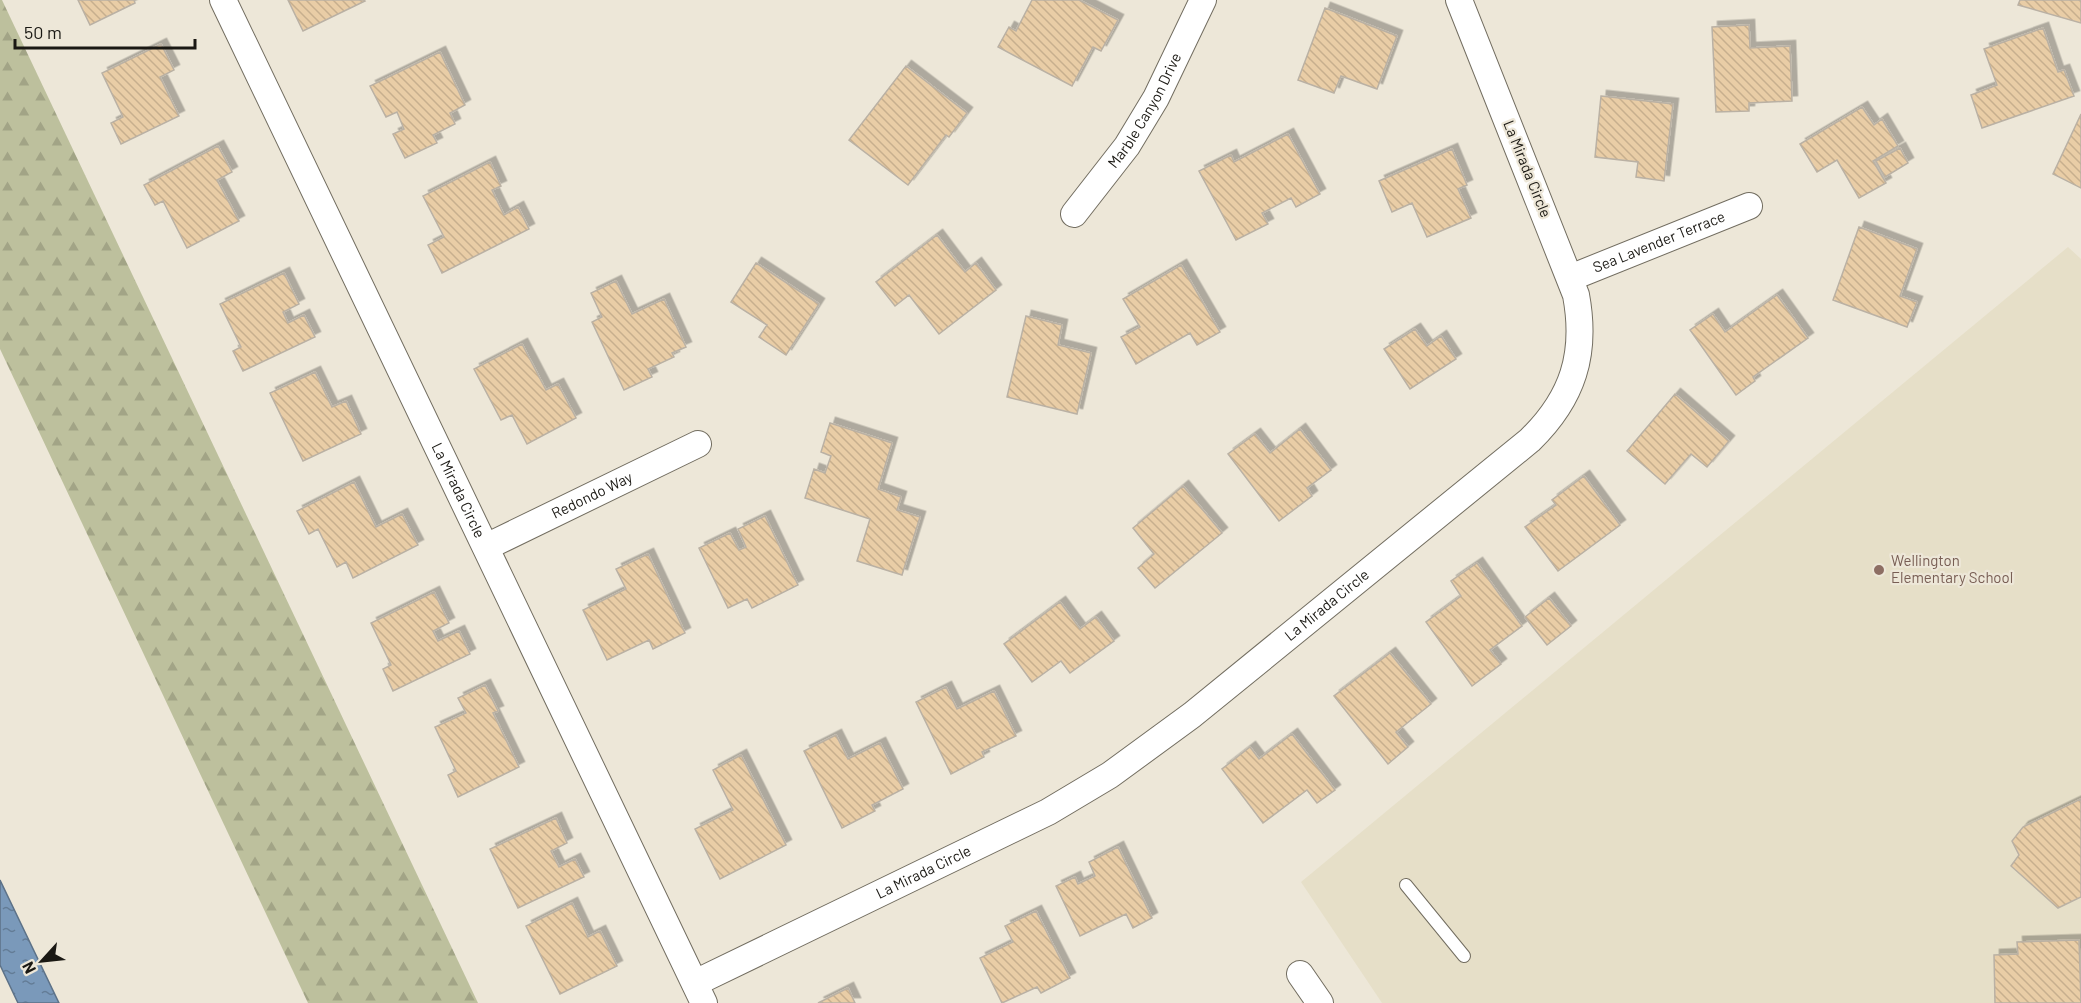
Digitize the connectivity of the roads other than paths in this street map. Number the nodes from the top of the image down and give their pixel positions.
1 (223, 0) edge
2 (1203, 0) edge
3 (1459, 0) edge
4 (1749, 206) dead end
5 (1074, 214) dead end
6 (1570, 278) junction
7 (698, 444) dead end
8 (486, 547) junction
9 (1406, 885) dead end
10 (1464, 956) dead end
11 (1300, 974) dead end
12 (700, 993) edge
13 (1320, 1003) edge

1 - 8 street, La Mirada Circle
2 - 5 street, Marble Canyon Drive
3 - 6 street, La Mirada Circle
4 - 6 street, Sea Lavender Terrace
6 - 12 street, La Mirada Circle
7 - 8 street, Redondo Way
8 - 12 street, La Mirada Circle
9 - 10 lane
11 - 13 street

